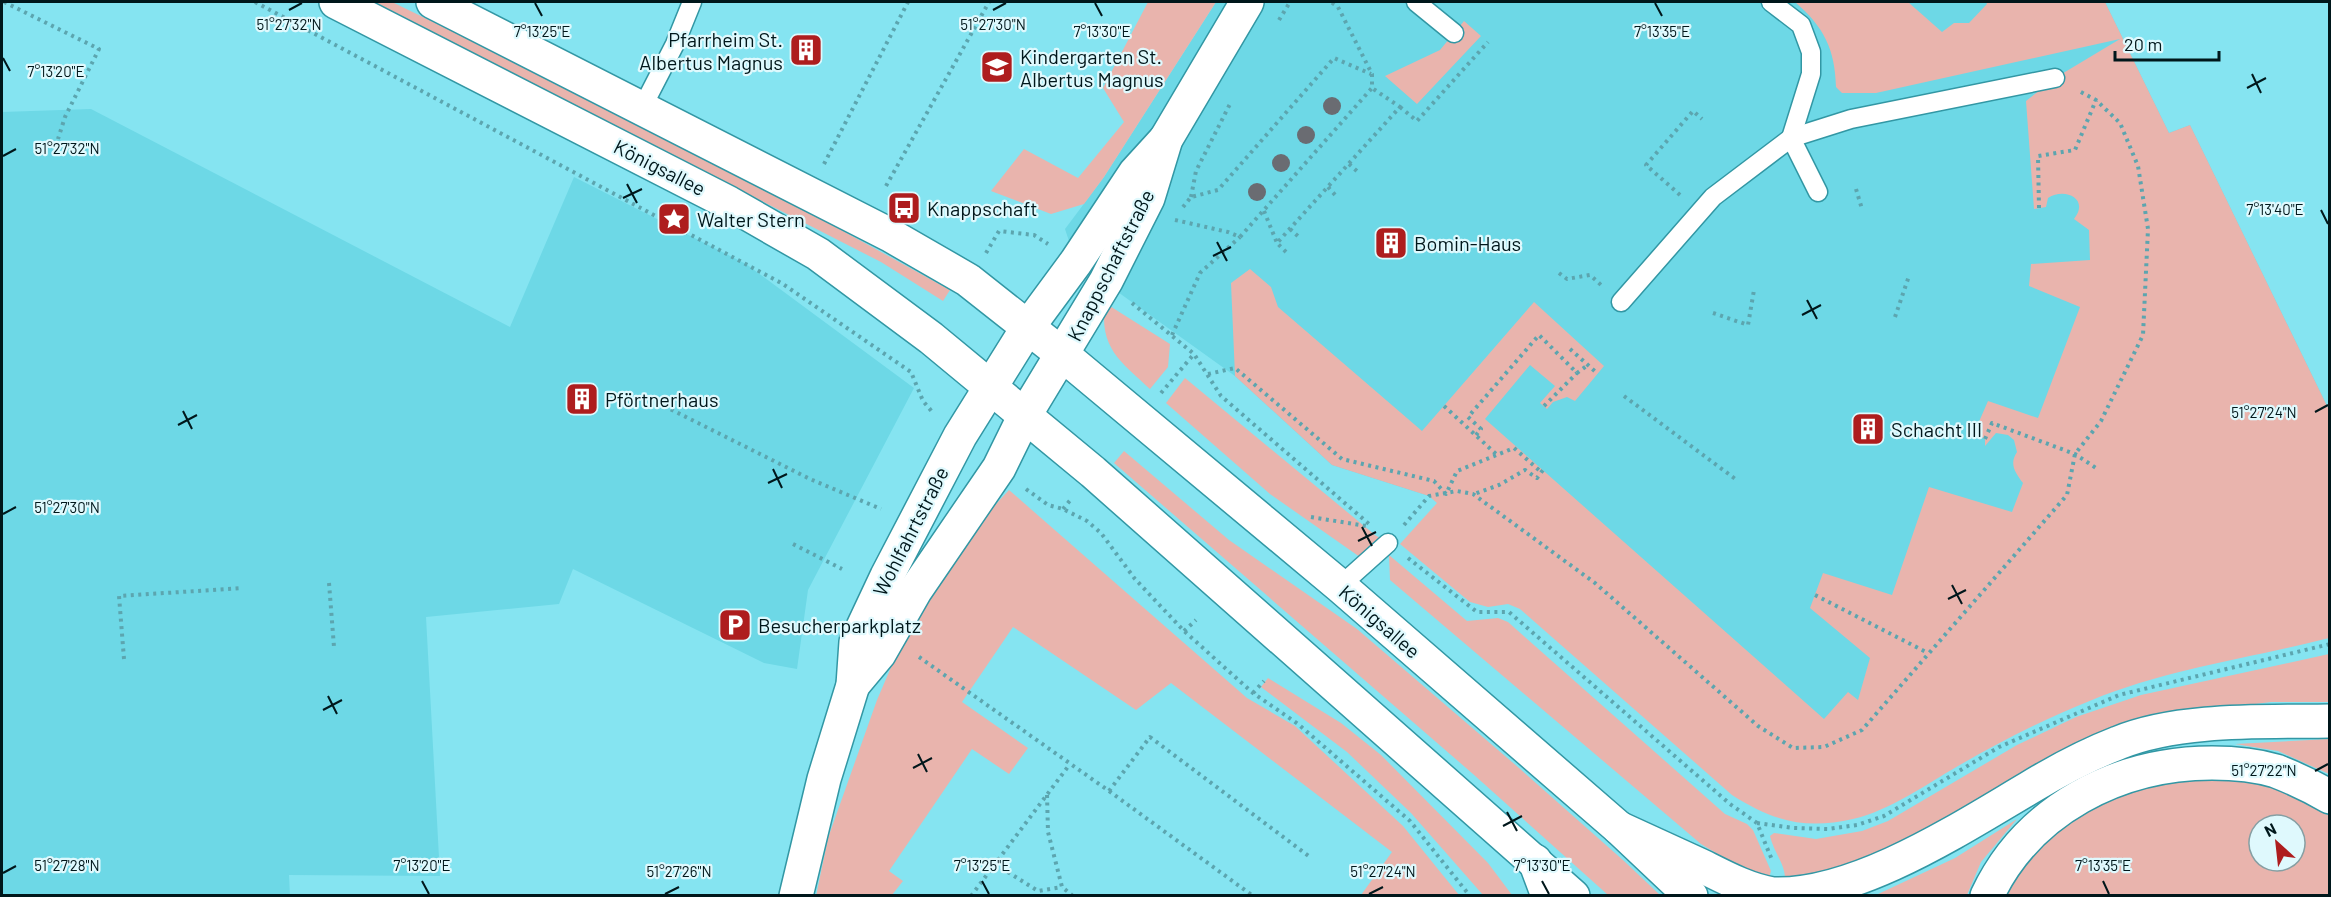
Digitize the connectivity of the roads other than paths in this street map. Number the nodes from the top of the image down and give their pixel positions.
1 (336, 2) edge
2 (433, 2) edge
3 (692, 2) edge
4 (1247, 2) edge
5 (1416, 2) edge
6 (1771, 2) edge
7 (1454, 33) dead end
8 (2055, 78) road end
9 (642, 108) junction
10 (1791, 138) junction
11 (1166, 139) junction
12 (1818, 192) dead end
13 (1621, 302) road end
14 (1028, 327) junction
15 (1063, 355) junction
16 (992, 387) junction
17 (1025, 415) junction
18 (1388, 543) road end
19 (1340, 586) junction
20 (852, 684) junction
21 (2330, 721) edge
22 (2330, 797) edge
23 (1619, 828) junction
24 (1536, 861) junction
25 (1774, 894) edge
26 (796, 896) edge
27 (1548, 896) edge
28 (1573, 896) edge
29 (1691, 896) edge
30 (1987, 896) edge

1 - 16 main road, Königsallee
2 - 9 main road, Königsallee
3 - 9 lane
4 - 11 main road, Knappschaftstraße
5 - 7 lane
6 - 10 lane
8 - 10 lane
9 - 14 main road, Königsallee
10 - 12 lane
10 - 13 lane
11 - 14 main road, Knappschaftstraße
11 - 15 main road, Knappschaftstraße
14 - 15 main road, Königsallee
14 - 16 main road
15 - 17 main road
15 - 19 main road, Königsallee
16 - 17 main road, Königsallee
16 - 20 main road, Wohlfahrtstraße
17 - 20 main road, Wohlfahrtstraße
17 - 24 main road, Königsallee
18 - 19 lane
19 - 23 main road, Königsallee
20 - 26 main road, Wohlfahrtstraße
21 - 25 main road
22 - 30 main road
23 - 25 main road
23 - 29 main road, Königsallee
24 - 27 main road
24 - 28 main road, Königsallee

